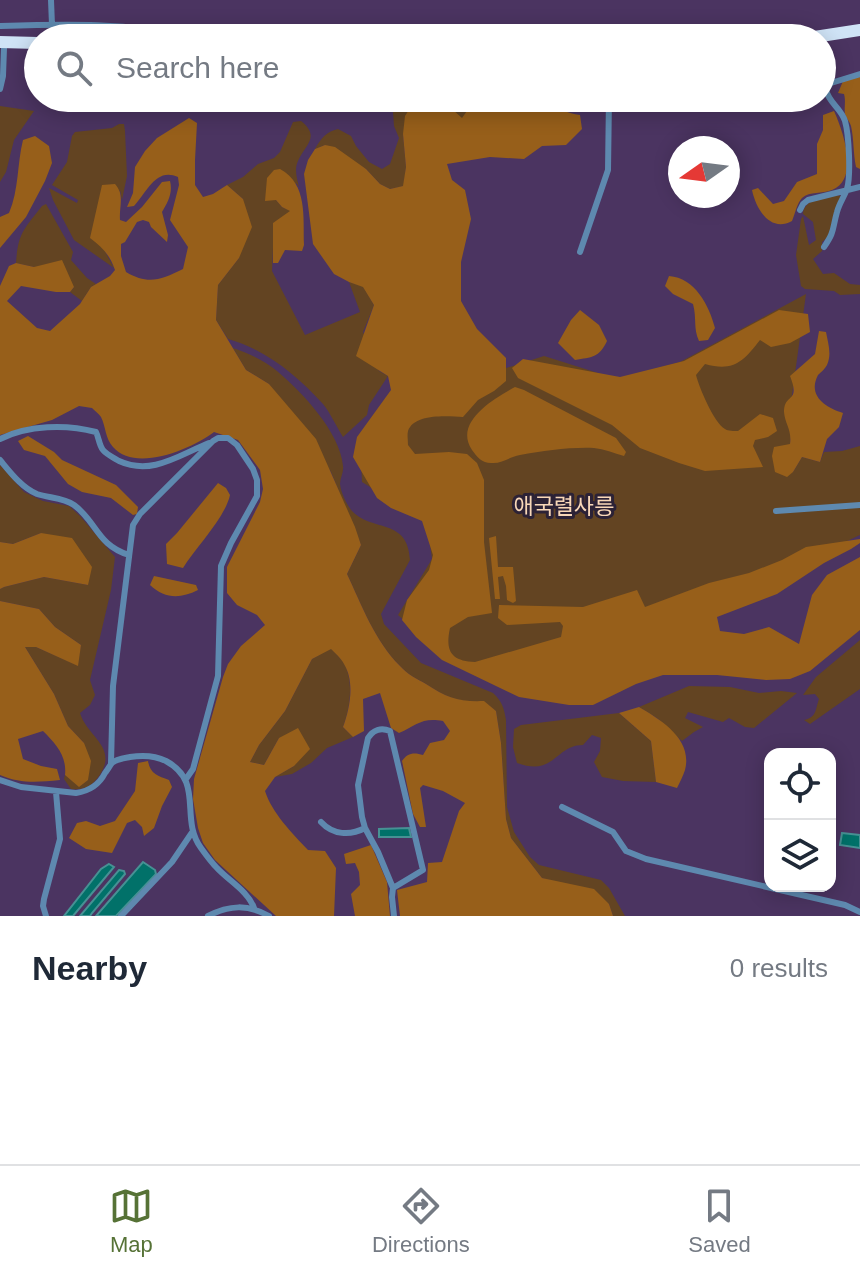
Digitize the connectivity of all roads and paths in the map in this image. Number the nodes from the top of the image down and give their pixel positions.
1 (51, 0) edge
2 (52, 24) edge
3 (0, 26) edge
4 (24, 26) edge
5 (860, 32) edge
6 (836, 35) edge
7 (836, 38) edge
8 (1, 46) edge
9 (24, 46) edge
10 (860, 74) edge
11 (836, 81) edge
12 (0, 89) edge
13 (836, 107) edge
14 (609, 112) edge
15 (860, 187) edge
16 (846, 191) junction
17 (800, 210) dead end
18 (824, 247) dead end
19 (580, 252) dead end
20 (0, 439) edge
21 (213, 441) junction
22 (0, 460) edge
23 (860, 505) edge
24 (776, 511) dead end
25 (129, 555) junction
26 (111, 763) junction
27 (186, 779) junction
28 (0, 780) edge
29 (56, 792) junction
30 (562, 807) dead end
31 (321, 822) dead end
32 (365, 828) junction
33 (193, 831) junction
34 (393, 888) junction
35 (254, 908) junction
36 (860, 912) edge
37 (46, 916) edge
38 (121, 916) edge
39 (208, 916) edge
40 (269, 916) edge
41 (394, 916) edge

1 - 2 street
3 - 4 street
5 - 6 highway
5 - 7 highway
8 - 9 highway
8 - 12 street
10 - 11 street
13 - 16 street
14 - 19 street
15 - 16 street
16 - 17 street
16 - 18 street
20 - 21 street
21 - 25 street
21 - 27 street
22 - 25 street
23 - 24 street
25 - 26 street
26 - 27 street
26 - 29 street
27 - 33 street
28 - 29 street
29 - 37 street
30 - 36 street
31 - 32 street
32 - 34 street
32 - 34 street
33 - 35 street
33 - 38 street
34 - 41 street
35 - 39 street
35 - 40 street

